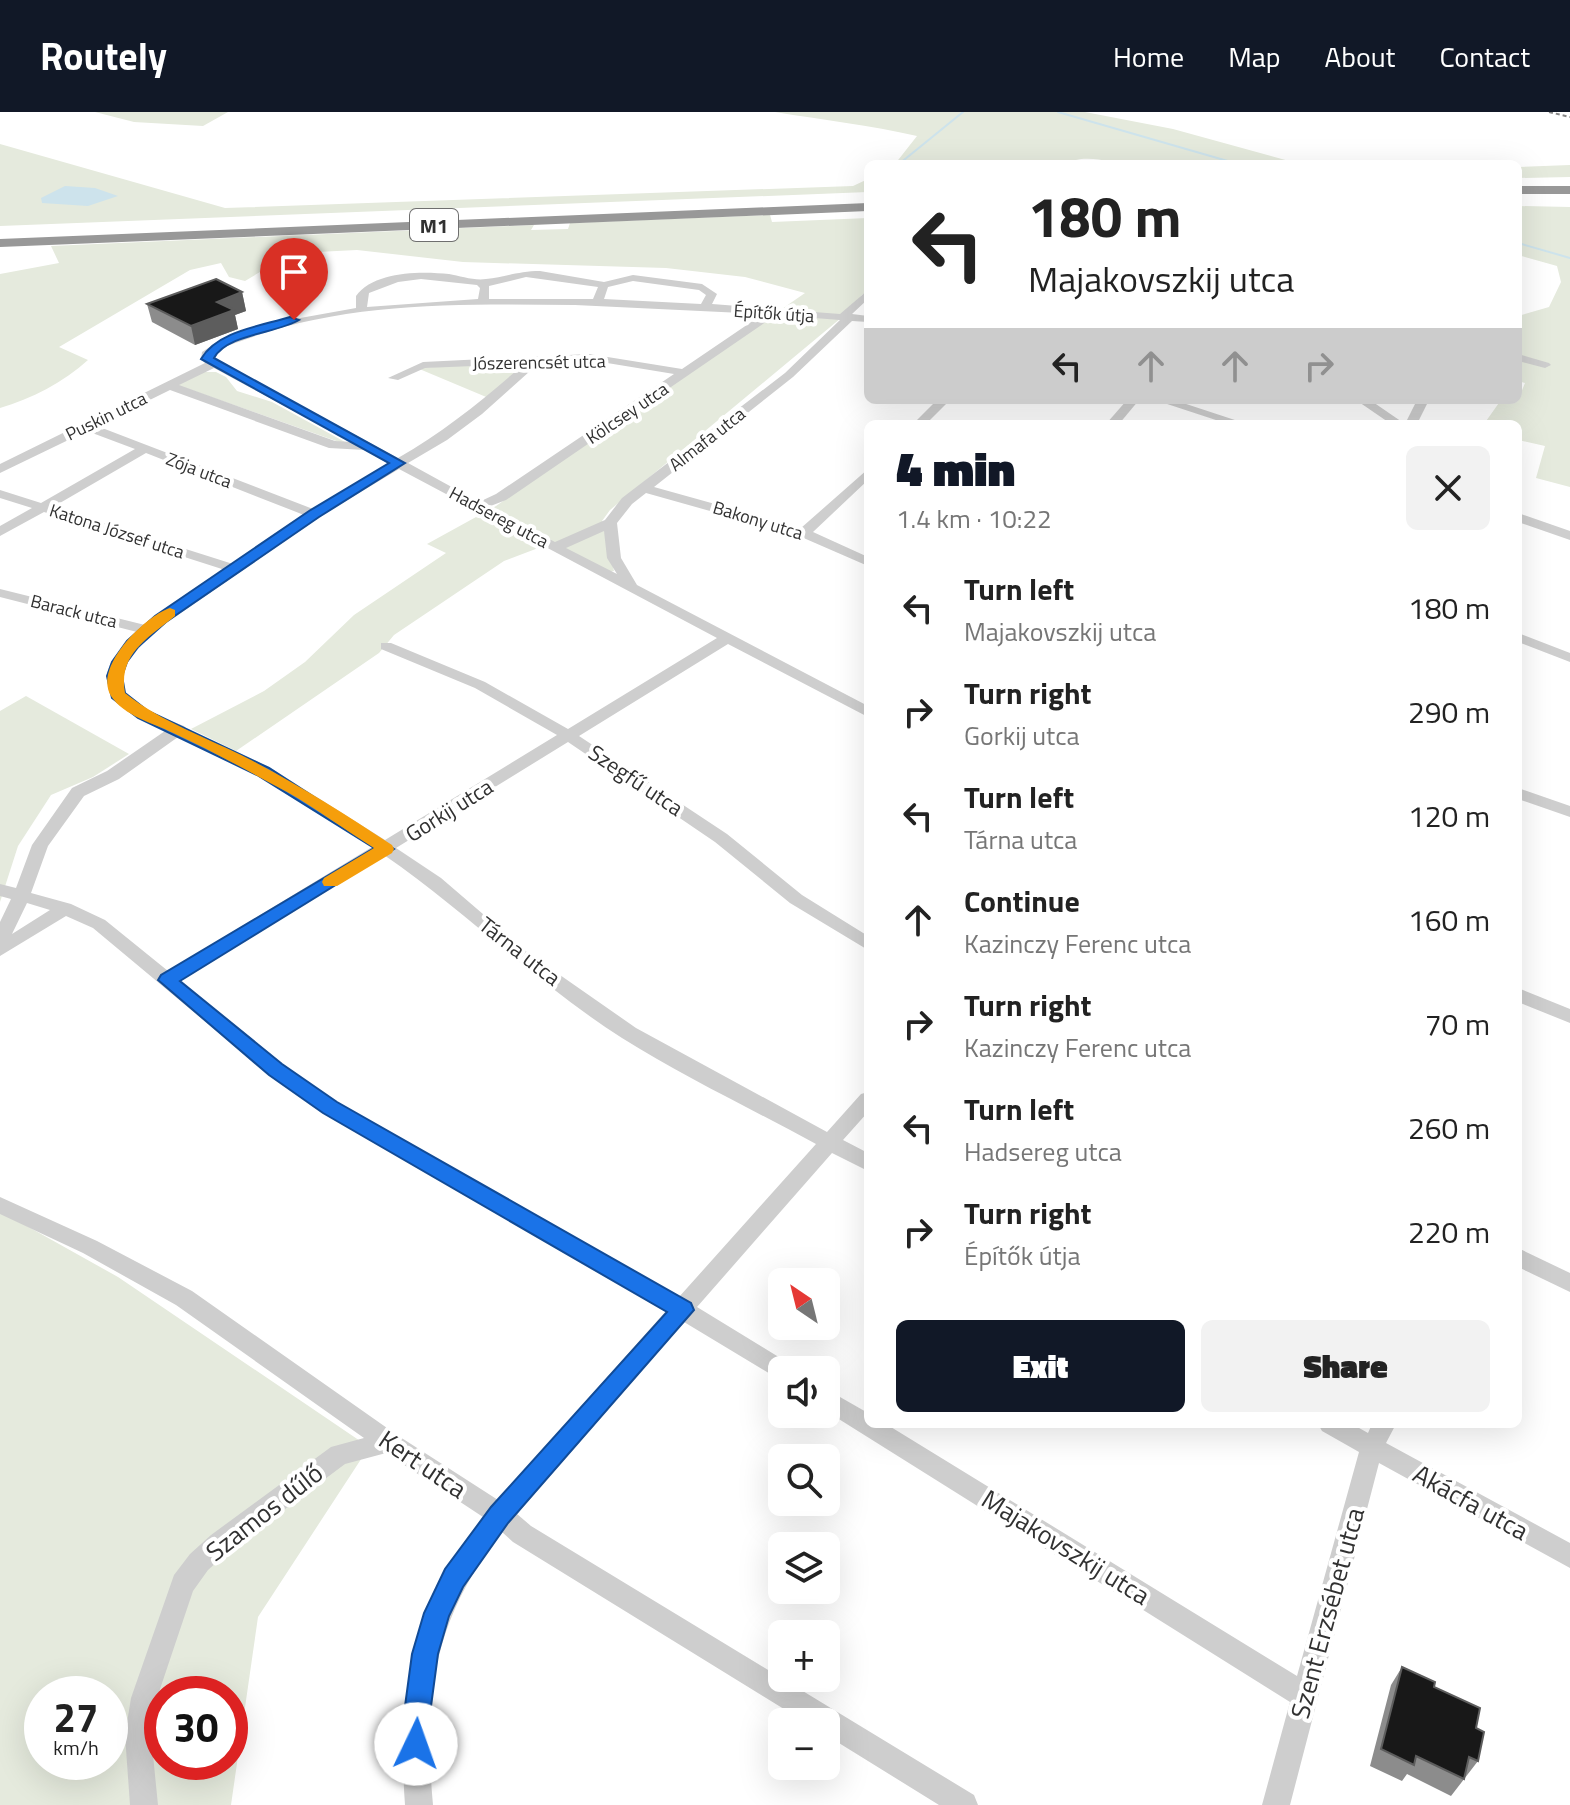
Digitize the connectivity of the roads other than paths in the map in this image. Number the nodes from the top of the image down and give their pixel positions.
1 (1570, 187) edge
2 (1522, 188) edge
3 (864, 205) edge
4 (0, 240) edge
5 (484, 284) junction
6 (603, 285) junction
7 (864, 297) edge
8 (483, 302) junction
9 (597, 302) junction
10 (704, 308) junction
11 (362, 310) junction
12 (772, 313) junction
13 (846, 317) junction
14 (864, 319) edge
15 (1522, 358) edge
16 (535, 360) junction
17 (210, 361) junction
18 (1545, 365) dead end
19 (687, 373) junction
20 (394, 378) dead end
21 (168, 385) junction
22 (940, 404) edge
23 (1130, 404) edge
24 (1174, 404) edge
25 (1368, 404) edge
26 (923, 420) edge
27 (1116, 420) edge
28 (1228, 420) edge
29 (1393, 420) edge
30 (84, 425) junction
31 (366, 447) junction
32 (144, 449) junction
33 (399, 463) junction
34 (0, 469) edge
35 (864, 480) edge
36 (644, 488) junction
37 (0, 494) edge
38 (41, 507) junction
39 (478, 507) junction
40 (314, 514) junction
41 (1522, 518) edge
42 (610, 523) junction
43 (0, 532) edge
44 (804, 533) junction
45 (1570, 536) edge
46 (556, 547) junction
47 (864, 560) edge
48 (233, 568) junction
49 (632, 589) junction
50 (0, 593) edge
51 (147, 630) junction
52 (729, 637) junction
53 (1522, 639) edge
54 (386, 646) dead end
55 (1570, 658) edge
56 (864, 710) edge
57 (179, 729) junction
58 (569, 736) junction
59 (1522, 794) edge
60 (1570, 812) edge
61 (386, 849) junction
62 (0, 890) edge
63 (22, 895) junction
64 (65, 908) junction
65 (0, 940) edge
66 (864, 942) edge
67 (0, 950) edge
68 (167, 980) junction
69 (1522, 997) edge
70 (1570, 1016) edge
71 (864, 1104) edge
72 (831, 1141) junction
73 (864, 1161) edge
74 (0, 1205) edge
75 (1522, 1259) edge
76 (1570, 1283) edge
77 (683, 1310) junction
78 (768, 1362) edge
79 (840, 1408) edge
80 (864, 1423) edge
81 (873, 1428) edge
82 (1337, 1428) edge
83 (1382, 1428) edge
84 (389, 1442) junction
85 (1372, 1448) junction
86 (500, 1515) junction
87 (1570, 1556) edge
88 (1305, 1696) junction
89 (421, 1800) edge
90 (144, 1805) edge
91 (964, 1805) edge
92 (1276, 1805) edge

1 - 2 highway
3 - 4 highway, M1
5 - 6 street, Építők útja
5 - 8 street
5 - 11 street, Építők útja
6 - 9 street
6 - 10 street, Építők útja
7 - 13 street, Almafa utca
8 - 9 street, Építők útja
8 - 11 street, Építők útja
9 - 10 street, Építők útja
10 - 12 street, Építők útja
11 - 17 street, Építők útja
12 - 13 street, Építők útja
12 - 19 street, Kölcsey utca
13 - 14 street, Építők útja
13 - 36 street, Almafa utca
15 - 18 street
16 - 19 street, Jószerencsét utca
16 - 20 street, Jószerencsét utca
16 - 33 street
17 - 21 street, Puskin utca
17 - 31 street, Hadsereg utca
19 - 39 street, Kölcsey utca
21 - 30 street, Puskin utca
21 - 31 street, Hadsereg utca
22 - 26 street
23 - 27 street
24 - 28 street
25 - 29 street
30 - 32 street, Zója utca
30 - 34 street, Puskin utca
31 - 33 street, Hadsereg utca
32 - 38 street
32 - 40 street, Zója utca
33 - 39 street, Hadsereg utca
33 - 40 street
35 - 44 street
36 - 42 street, Almafa utca
36 - 44 street, Bakony utca
37 - 38 street, Katona József utca
38 - 43 street
38 - 48 street, Katona József utca
39 - 46 street, Hadsereg utca
40 - 48 street
41 - 45 street
42 - 46 street, Almafa utca
42 - 49 street
44 - 47 street, Bakony utca
46 - 49 street, Hadsereg utca
48 - 51 street
49 - 52 street, Hadsereg utca
50 - 51 street, Barack utca
51 - 57 street, Tárna utca
52 - 56 street, Hadsereg utca
52 - 58 street, Gorkij utca
53 - 55 street
54 - 58 street, Szegfű utca
57 - 61 street, Tárna utca
57 - 63 street
58 - 61 street, Gorkij utca
58 - 66 street, Szegfű utca
59 - 60 street
61 - 68 street, Gorkij utca
61 - 72 street, Tárna utca
62 - 63 street
63 - 64 street
63 - 65 street
64 - 67 street
64 - 68 street
68 - 77 street
69 - 70 street
71 - 72 street
72 - 73 street, Tárna utca
72 - 77 street
74 - 84 street, Kert utca
75 - 76 street
77 - 78 street
77 - 86 street
79 - 80 street, Majakovszkij utca
81 - 88 street, Majakovszkij utca
82 - 85 street
83 - 85 street, Szent Erzsébet utca
84 - 86 street, Kert utca
84 - 90 street, Szamos dűlő
85 - 87 street, Akácfa utca
85 - 88 street, Szent Erzsébet utca
86 - 89 street
86 - 91 street, Kert utca
88 - 92 street, Szent Erzsébet utca

